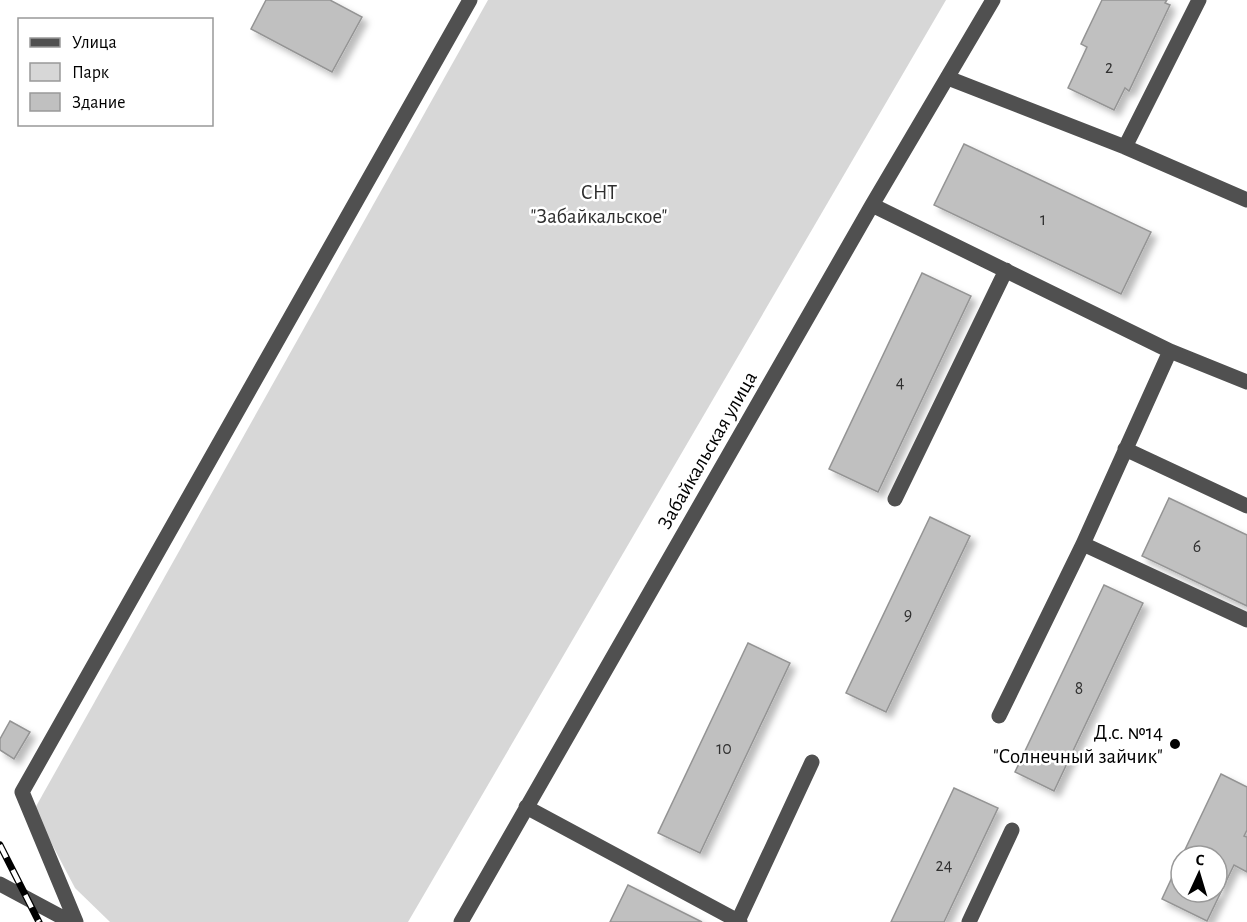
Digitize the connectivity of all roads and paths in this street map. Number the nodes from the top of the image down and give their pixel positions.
1 (470, 0) edge
2 (993, 0) edge
3 (1199, 0) edge
4 (948, 78) junction
5 (1125, 147) junction
6 (1247, 200) edge
7 (872, 205) junction
8 (1006, 270) junction
9 (1170, 351) junction
10 (1247, 382) edge
11 (1125, 449) junction
12 (894, 499) dead end
13 (1247, 506) edge
14 (1083, 544) junction
15 (1247, 620) edge
16 (999, 716) dead end
17 (812, 762) dead end
18 (526, 807) junction
19 (1012, 830) dead end
20 (0, 884) edge
21 (71, 922) edge
22 (76, 922) edge
23 (461, 922) edge
24 (739, 922) edge
25 (969, 922) edge

1 - 22 street
2 - 4 street, Забайкальская улица
3 - 5 street
4 - 5 street
4 - 7 street, Забайкальская улица
5 - 6 street
7 - 8 street
7 - 18 street, Забайкальская улица
8 - 9 street
8 - 12 street
9 - 10 street
9 - 11 street
11 - 13 street
11 - 14 street
14 - 15 street
14 - 16 street
17 - 24 street
18 - 23 street, Забайкальская улица
18 - 24 street
19 - 25 street
20 - 21 street

